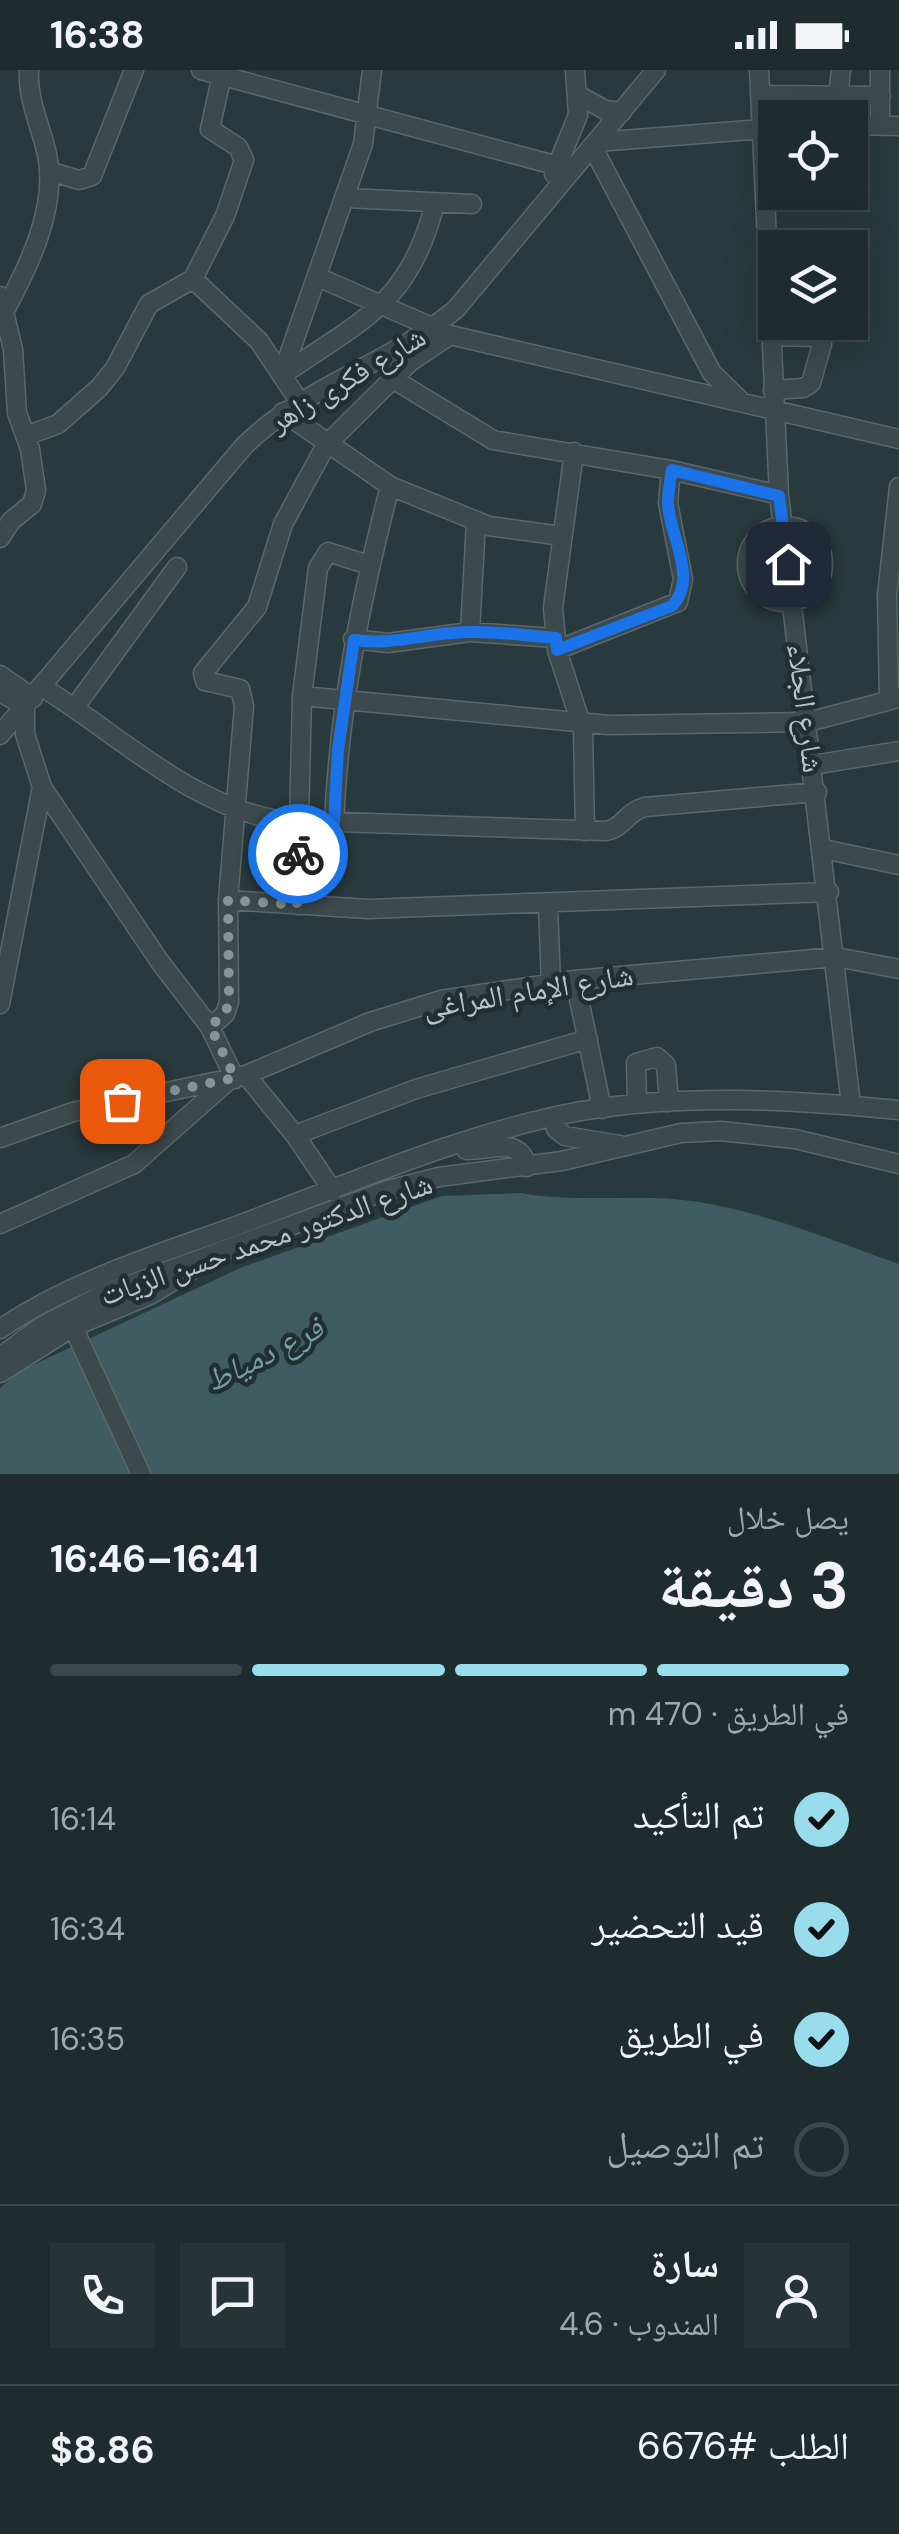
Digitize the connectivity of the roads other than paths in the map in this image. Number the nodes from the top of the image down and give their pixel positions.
1 (29, 70) edge
2 (134, 70) edge
3 (201, 70) edge
4 (372, 70) edge
5 (575, 70) edge
6 (656, 70) edge
7 (759, 70) edge
8 (841, 70) edge
9 (880, 70) edge
10 (222, 73) edge
11 (578, 95) junction
12 (760, 96) junction
13 (838, 96) junction
14 (880, 96) junction
15 (761, 100) edge
16 (622, 112) junction
17 (369, 116) junction
18 (890, 125) edge
19 (758, 129) edge
20 (595, 144) junction
21 (558, 166) junction
22 (49, 171) junction
23 (547, 196) junction
24 (347, 198) junction
25 (435, 203) junction
26 (472, 204) dead end
27 (320, 278) junction
28 (193, 279) junction
29 (2, 304) edge
30 (381, 306) junction
31 (432, 328) junction
32 (450, 335) junction
33 (772, 340) edge
34 (817, 340) edge
35 (284, 373) junction
36 (394, 379) junction
37 (773, 399) junction
38 (740, 400) junction
39 (299, 401) junction
40 (283, 412) junction
41 (26, 436) junction
42 (899, 439) edge
43 (326, 445) junction
44 (574, 452) junction
45 (672, 470) junction
46 (390, 486) junction
47 (899, 487) edge
48 (779, 496) junction
49 (7, 517) edge
50 (476, 522) junction
51 (783, 528) junction
52 (562, 536) junction
53 (0, 538) edge
54 (370, 565) junction
55 (177, 568) dead end
56 (893, 595) edge
57 (792, 600) junction
58 (470, 632) junction
59 (354, 640) junction
60 (556, 644) junction
61 (0, 675) edge
62 (0, 692) edge
63 (302, 696) junction
64 (33, 697) junction
65 (894, 699) edge
66 (344, 701) junction
67 (75, 707) junction
68 (808, 722) junction
69 (581, 724) junction
70 (0, 736) edge
71 (899, 751) edge
72 (814, 766) junction
73 (42, 787) junction
74 (816, 792) junction
75 (236, 810) junction
76 (300, 821) junction
77 (334, 823) junction
78 (585, 831) junction
79 (824, 849) junction
80 (899, 865) edge
81 (828, 892) junction
82 (228, 900) junction
83 (297, 905) junction
84 (548, 906) junction
85 (836, 957) junction
86 (899, 969) edge
87 (576, 980) junction
88 (550, 983) junction
89 (0, 1004) edge
90 (210, 1026) junction
91 (588, 1038) junction
92 (236, 1078) junction
93 (669, 1102) junction
94 (637, 1104) junction
95 (851, 1105) junction
96 (602, 1108) junction
97 (899, 1110) edge
98 (555, 1118) junction
99 (296, 1135) junction
100 (0, 1138) edge
101 (620, 1144) junction
102 (452, 1148) junction
103 (899, 1164) edge
104 (527, 1167) junction
105 (332, 1191) junction
106 (0, 1224) edge
107 (205, 1259) junction
108 (0, 1328) edge
109 (68, 1330) junction
110 (0, 1356) edge
111 (0, 1373) edge
112 (131, 1474) edge
113 (141, 1474) edge

1 - 22 street
2 - 22 street
3 - 10 street
4 - 17 street
5 - 11 street
6 - 16 street, شارع فكرى زاهر
7 - 12 street, شارع الجلاء
8 - 13 street
9 - 14 street
10 - 17 street
10 - 28 street
11 - 16 street
11 - 21 street
12 - 13 street
12 - 15 street, شارع الجلاء
13 - 14 street
14 - 18 street
16 - 20 street, شارع فكرى زاهر
17 - 21 street
17 - 24 street
19 - 20 street
20 - 23 street, شارع فكرى زاهر
20 - 38 street
21 - 23 street
22 - 29 street
23 - 31 street, شارع فكرى زاهر
24 - 25 street
24 - 27 street
25 - 26 street
25 - 30 street
27 - 30 street
27 - 35 street
28 - 35 street
28 - 41 street
29 - 41 street
30 - 31 street
30 - 35 street
31 - 32 street
31 - 39 street, شارع فكرى زاهر
32 - 36 street
32 - 38 street
33 - 37 street, شارع الجلاء
34 - 37 street
35 - 39 street
36 - 43 street
36 - 44 street
37 - 38 street
37 - 42 street
37 - 48 street, شارع الجلاء
39 - 40 street, شارع فكرى زاهر
40 - 43 street
40 - 64 street, شارع فكرى زاهر
41 - 49 street
43 - 46 street
43 - 75 street
44 - 45 street
44 - 52 street
45 - 48 street
45 - 60 street
46 - 50 street
46 - 54 street
47 - 56 street
48 - 51 street, شارع الجلاء
49 - 53 street
50 - 52 street
50 - 58 street
51 - 57 street, شارع الجلاء
51 - 57 street
51 - 57 street
52 - 60 street
54 - 59 street
54 - 63 street
55 - 67 street
56 - 65 street
57 - 68 street, شارع الجلاء
58 - 59 street
58 - 60 street
59 - 66 street
60 - 69 street
61 - 64 street
62 - 64 street
63 - 66 street
63 - 76 street
64 - 67 street
64 - 70 street, شارع فكرى زاهر
64 - 73 street
65 - 68 street
66 - 69 street
66 - 77 street
67 - 75 street
68 - 69 street
68 - 72 street, شارع الجلاء
69 - 78 street
71 - 72 street
72 - 74 street, شارع الجلاء
73 - 89 street
73 - 90 street
74 - 78 street
74 - 79 street, شارع الجلاء
75 - 76 street
75 - 82 street
76 - 77 street
76 - 83 street
77 - 78 street
79 - 80 street
79 - 81 street, شارع الجلاء
81 - 84 street
81 - 85 street, شارع الجلاء
82 - 83 street
82 - 90 street
83 - 84 street
84 - 88 street
85 - 86 street, شارع الإمام المراغى
85 - 87 street, شارع الإمام المراغى
85 - 95 street, شارع الجلاء
87 - 88 street, شارع الإمام المراغى
87 - 91 street
88 - 92 street, شارع الإمام المراغى
90 - 92 street
91 - 96 street
91 - 99 street
92 - 99 street
92 - 100 street, شارع الإمام المراغى
92 - 106 street
93 - 94 street, شارع الدكتور محمد حسن الزيات
93 - 94 street
93 - 95 street, شارع الدكتور محمد حسن الزيات
94 - 96 street, شارع الدكتور محمد حسن الزيات
95 - 97 street, شارع الدكتور محمد حسن الزيات
96 - 98 street, شارع الدكتور محمد حسن الزيات
98 - 101 street
98 - 102 street, شارع الدكتور محمد حسن الزيات
99 - 105 street
101 - 103 street, شارع الدكتور محمد حسن الزيات
101 - 104 street, شارع الدكتور محمد حسن الزيات
102 - 104 street
102 - 105 street, شارع الدكتور محمد حسن الزيات
104 - 107 street, شارع الدكتور محمد حسن الزيات
105 - 108 street, شارع الدكتور محمد حسن الزيات
107 - 109 street
107 - 110 street, شارع الدكتور محمد حسن الزيات
109 - 111 street
109 - 112 street
109 - 113 street

